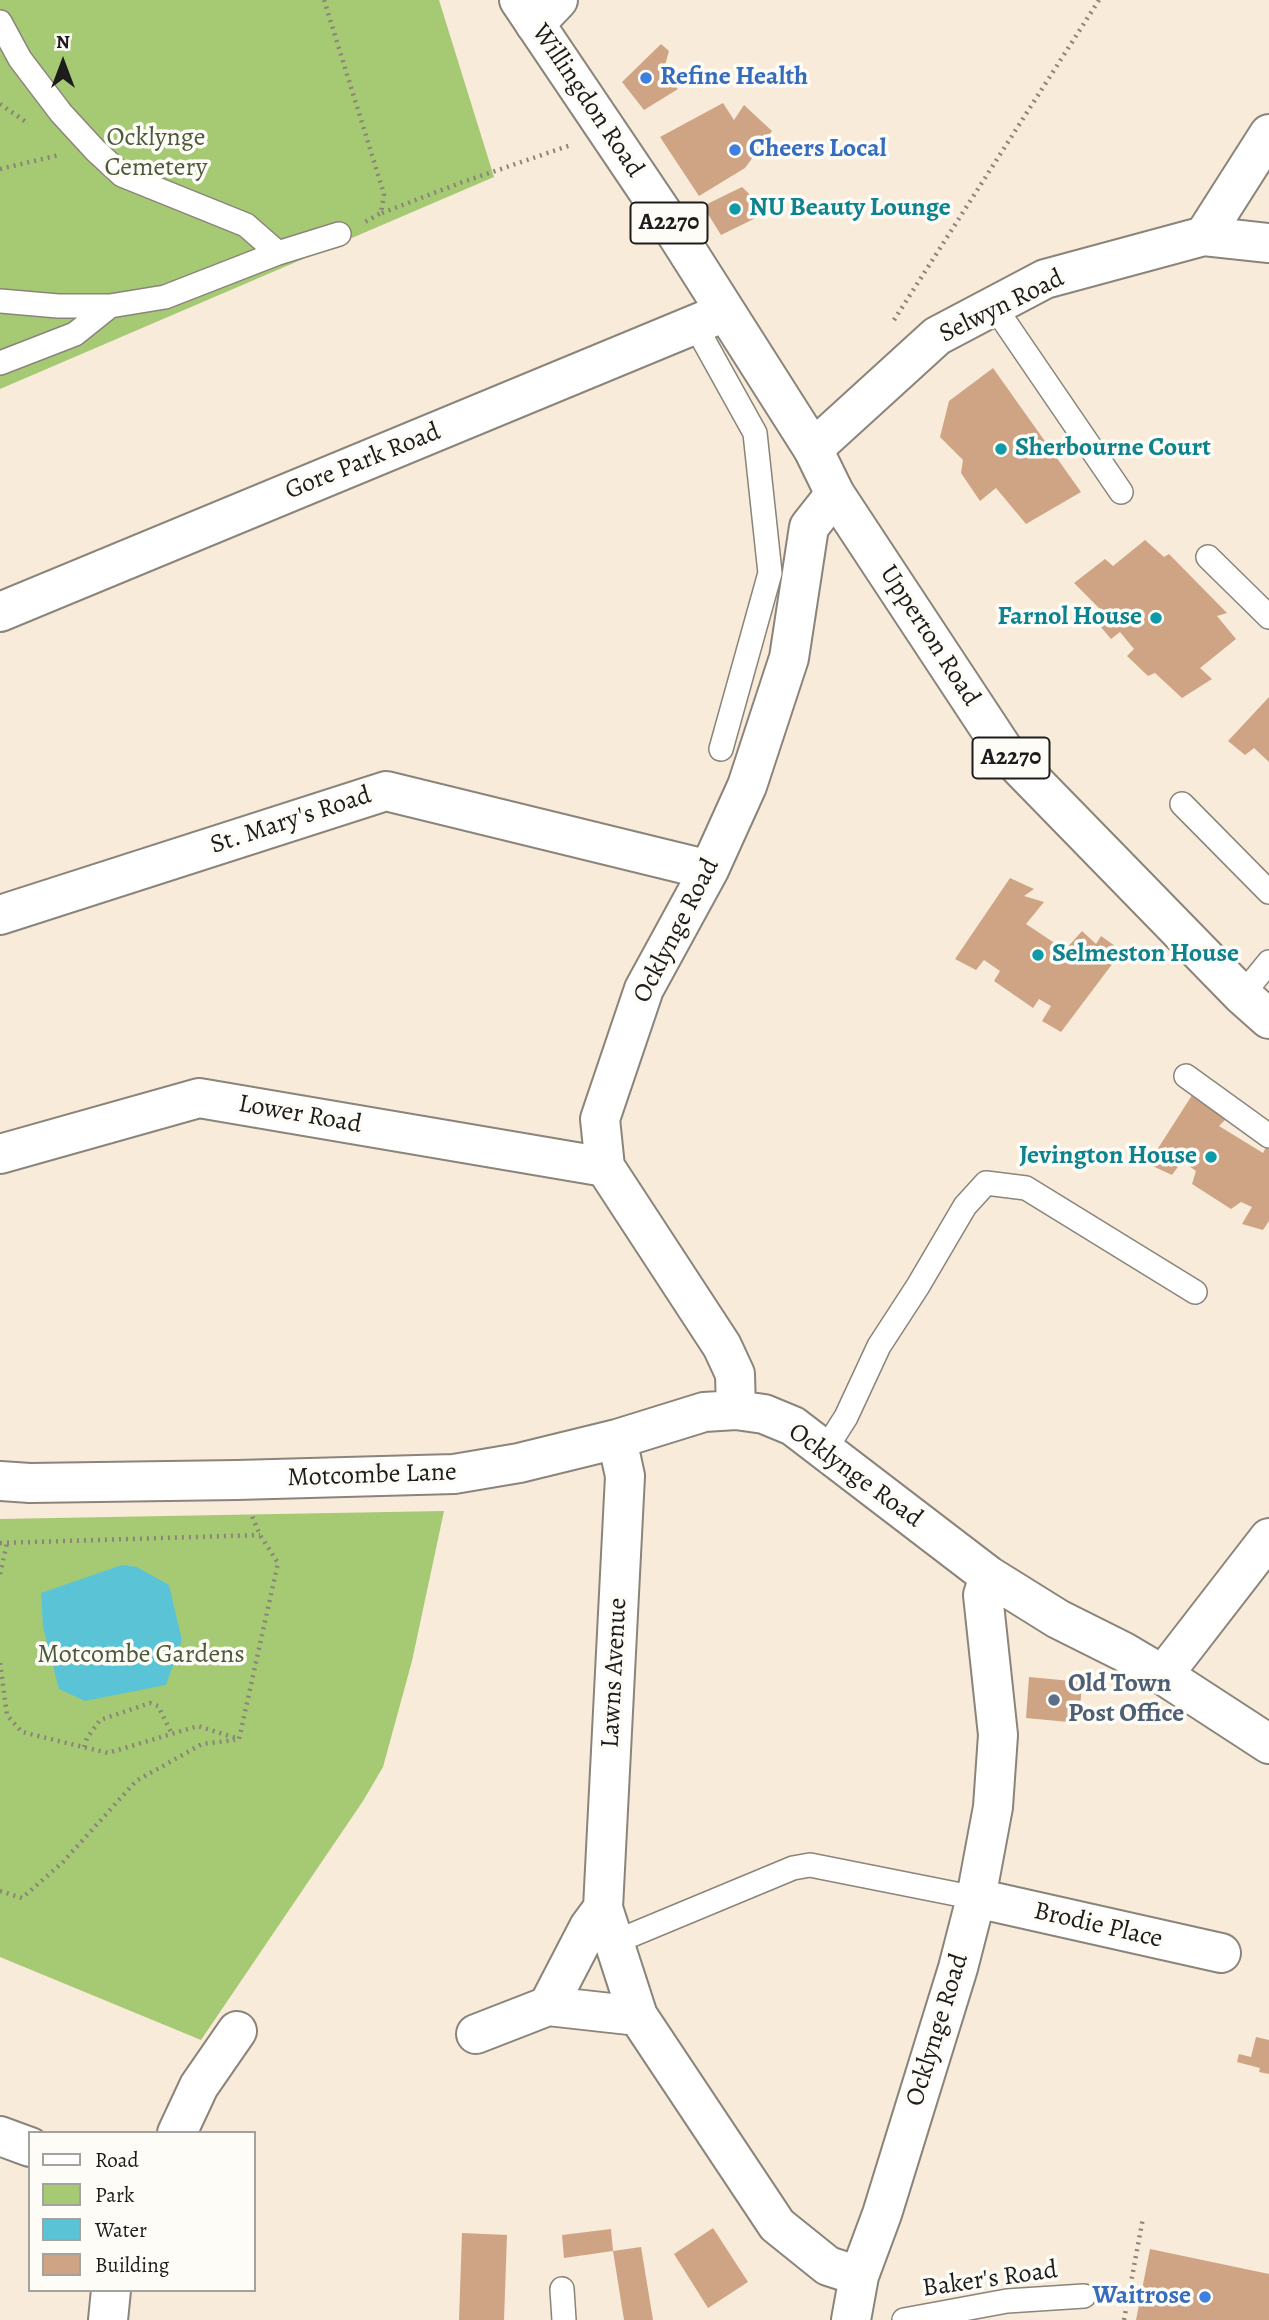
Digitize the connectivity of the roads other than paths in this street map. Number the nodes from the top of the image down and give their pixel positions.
1 (537, 8) edge
2 (0, 22) edge
3 (1269, 134) edge
4 (339, 234) road end
5 (1204, 236) junction
6 (1269, 243) edge
7 (278, 253) junction
8 (0, 301) edge
9 (110, 306) junction
10 (993, 306) junction
11 (710, 318) junction
12 (0, 363) edge
13 (813, 449) junction
14 (1121, 492) dead end
15 (835, 494) junction
16 (1208, 557) dead end
17 (0, 612) edge
18 (1269, 617) edge
19 (721, 749) dead end
20 (1182, 804) dead end
21 (709, 870) junction
22 (1269, 892) edge
23 (0, 915) edge
24 (1269, 962) edge
25 (1256, 1007) edge
26 (1186, 1076) dead end
27 (1269, 1136) edge
28 (0, 1154) edge
29 (605, 1167) junction
30 (1195, 1292) dead end
31 (736, 1410) junction
32 (617, 1439) junction
33 (825, 1450) junction
34 (0, 1480) edge
35 (1269, 1538) edge
36 (989, 1576) junction
37 (1163, 1675) junction
38 (1269, 1744) edge
39 (976, 1898) junction
40 (609, 1925) junction
41 (1220, 1953) dead end
42 (548, 2006) junction
43 (638, 2015) junction
44 (237, 2031) dead end
45 (476, 2034) dead end
46 (178, 2131) edge
47 (0, 2136) edge
48 (28, 2146) edge
49 (859, 2276) junction
50 (562, 2289) dead end
51 (111, 2292) edge
52 (1084, 2296) dead end
53 (108, 2320) edge
54 (564, 2320) edge
55 (851, 2320) edge
56 (904, 2320) edge

1 - 11 street, Willingdon Road / A2270
2 - 7 lane
3 - 5 street
4 - 7 lane
5 - 6 street, Selwyn Road
5 - 10 street, Selwyn Road
7 - 9 lane
8 - 9 lane
9 - 12 lane
10 - 13 street, Selwyn Road
10 - 14 lane
11 - 13 street, Willingdon Road / A2270
11 - 17 street, Gore Park Road
11 - 19 lane
13 - 15 street, Upperton Road / A2270
15 - 21 street, Ocklynge Road
15 - 25 street, Upperton Road / A2270
16 - 18 lane
20 - 22 lane
21 - 23 street, St. Mary's Road
21 - 29 street, Ocklynge Road
24 - 25 lane
26 - 27 lane
28 - 29 street, Lower Road
29 - 31 street, Ocklynge Road
30 - 33 lane
31 - 32 street, Motcombe Lane
31 - 33 street, Ocklynge Road
32 - 34 street, Motcombe Lane
32 - 40 street, Lawns Avenue
33 - 36 street, Ocklynge Road
35 - 37 street
36 - 37 street
36 - 39 street, Ocklynge Road
37 - 38 street
39 - 40 lane
39 - 41 street, Brodie Place
39 - 49 street, Ocklynge Road
40 - 42 street
40 - 43 street, Lawns Avenue
42 - 43 street
42 - 45 street
43 - 49 street, Lawns Avenue
44 - 46 street
47 - 48 street
49 - 55 street, Ocklynge Road
50 - 54 lane
51 - 53 street
52 - 56 lane, Baker's Road

